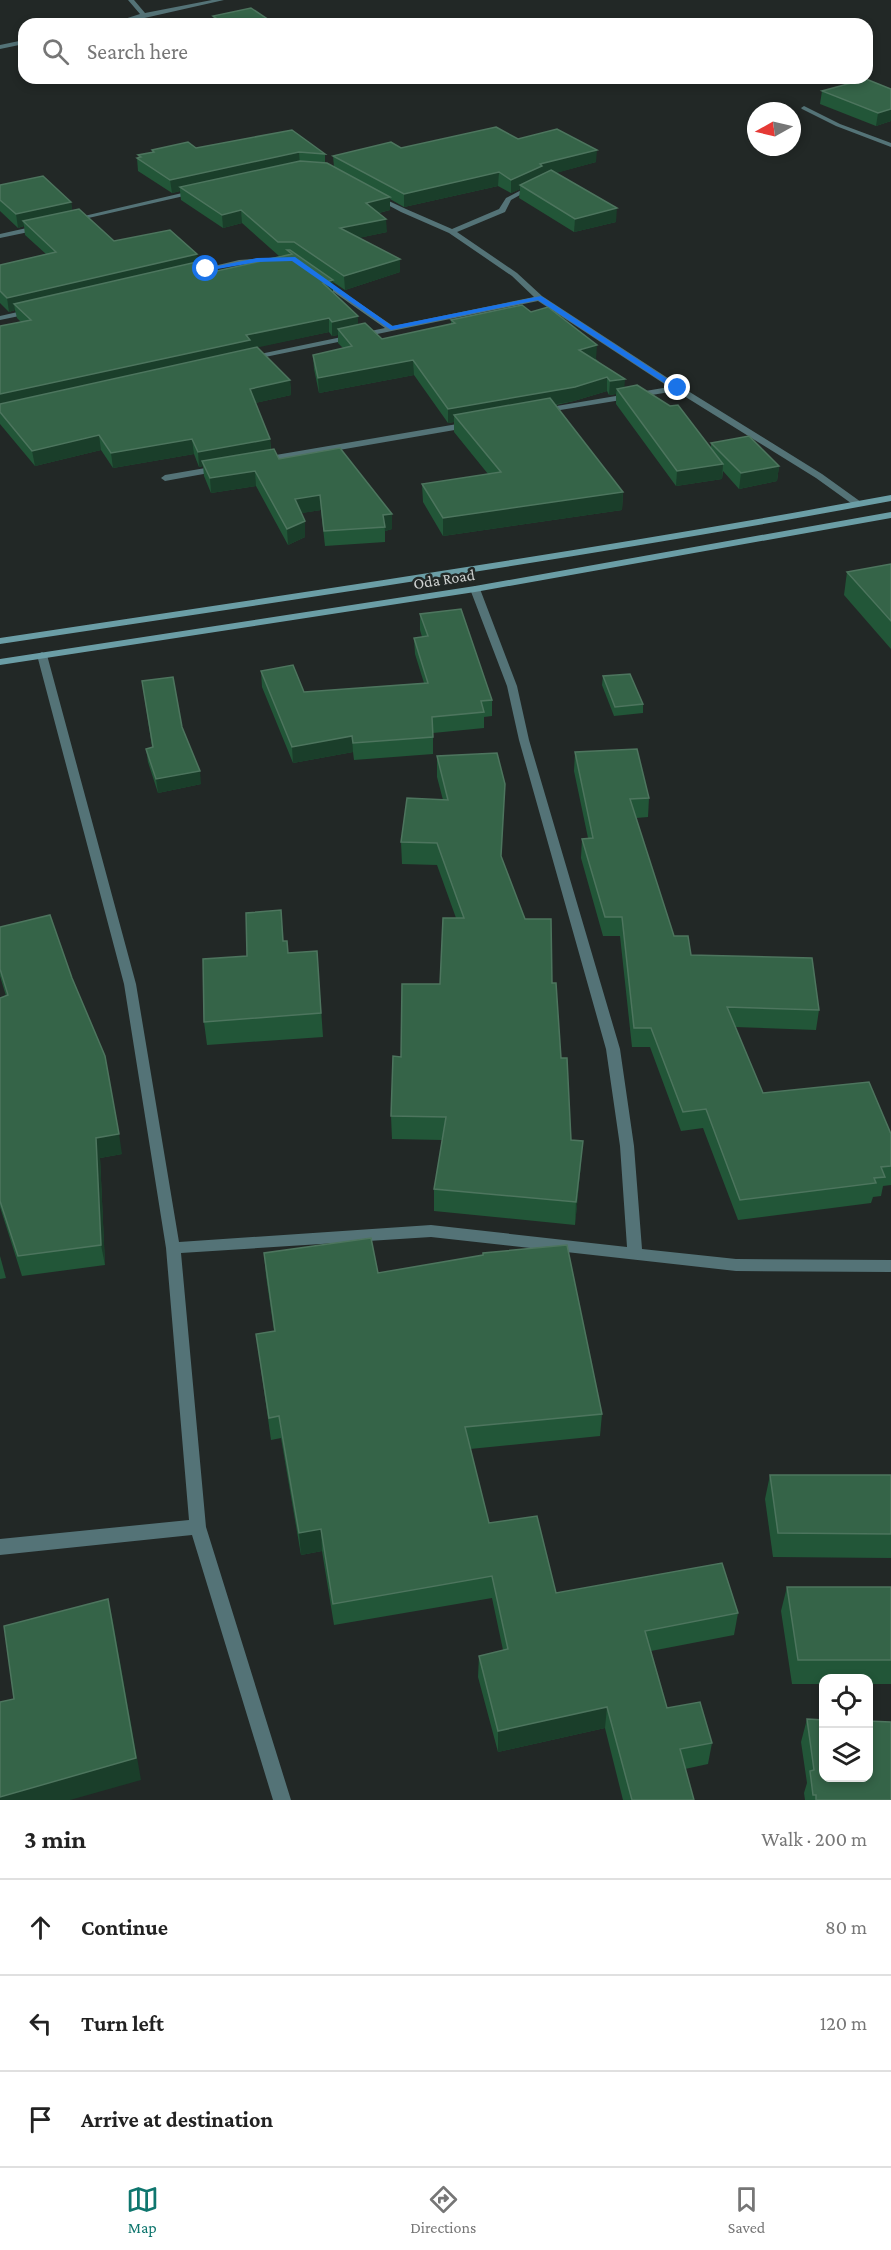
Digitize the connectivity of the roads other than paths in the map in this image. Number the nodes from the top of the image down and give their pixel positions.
1 (131, 0) edge
2 (221, 0) edge
3 (144, 15) junction
4 (133, 18) edge
5 (18, 43) edge
6 (0, 47) edge
7 (804, 108) dead end
8 (891, 144) edge
9 (542, 182) edge
10 (209, 189) edge
11 (365, 191) edge
12 (58, 223) edge
13 (46, 226) edge
14 (452, 231) junction
15 (0, 236) edge
16 (293, 259) edge
17 (311, 272) edge
18 (183, 274) edge
19 (539, 298) junction
20 (34, 310) edge
21 (0, 318) edge
22 (391, 328) junction
23 (242, 360) edge
24 (678, 388) junction
25 (538, 413) edge
26 (480, 423) edge
27 (258, 461) edge
28 (224, 468) edge
29 (165, 478) dead end
30 (891, 498) edge
31 (858, 504) junction
32 (891, 515) edge
33 (475, 589) junction
34 (0, 640) edge
35 (42, 655) junction
36 (0, 662) edge
37 (173, 1248) junction
38 (635, 1254) junction
39 (891, 1266) edge
40 (198, 1527) junction
41 (0, 1547) edge
42 (282, 1800) edge

1 - 3 street
2 - 3 street
3 - 4 street
5 - 6 street
7 - 8 street
9 - 14 street
10 - 12 street
11 - 14 street
13 - 15 street
14 - 19 street
16 - 18 street
17 - 22 street
19 - 22 street
19 - 24 street
20 - 21 street
22 - 23 street
24 - 25 street
24 - 31 street
26 - 27 street
28 - 29 street
30 - 31 street, Oda Road
31 - 34 street, Oda Road
32 - 33 street, Oda Road
33 - 35 street, Oda Road
33 - 38 street
35 - 36 street, Oda Road
35 - 37 street
37 - 38 street
37 - 40 street
38 - 39 street
40 - 41 street
40 - 42 street

